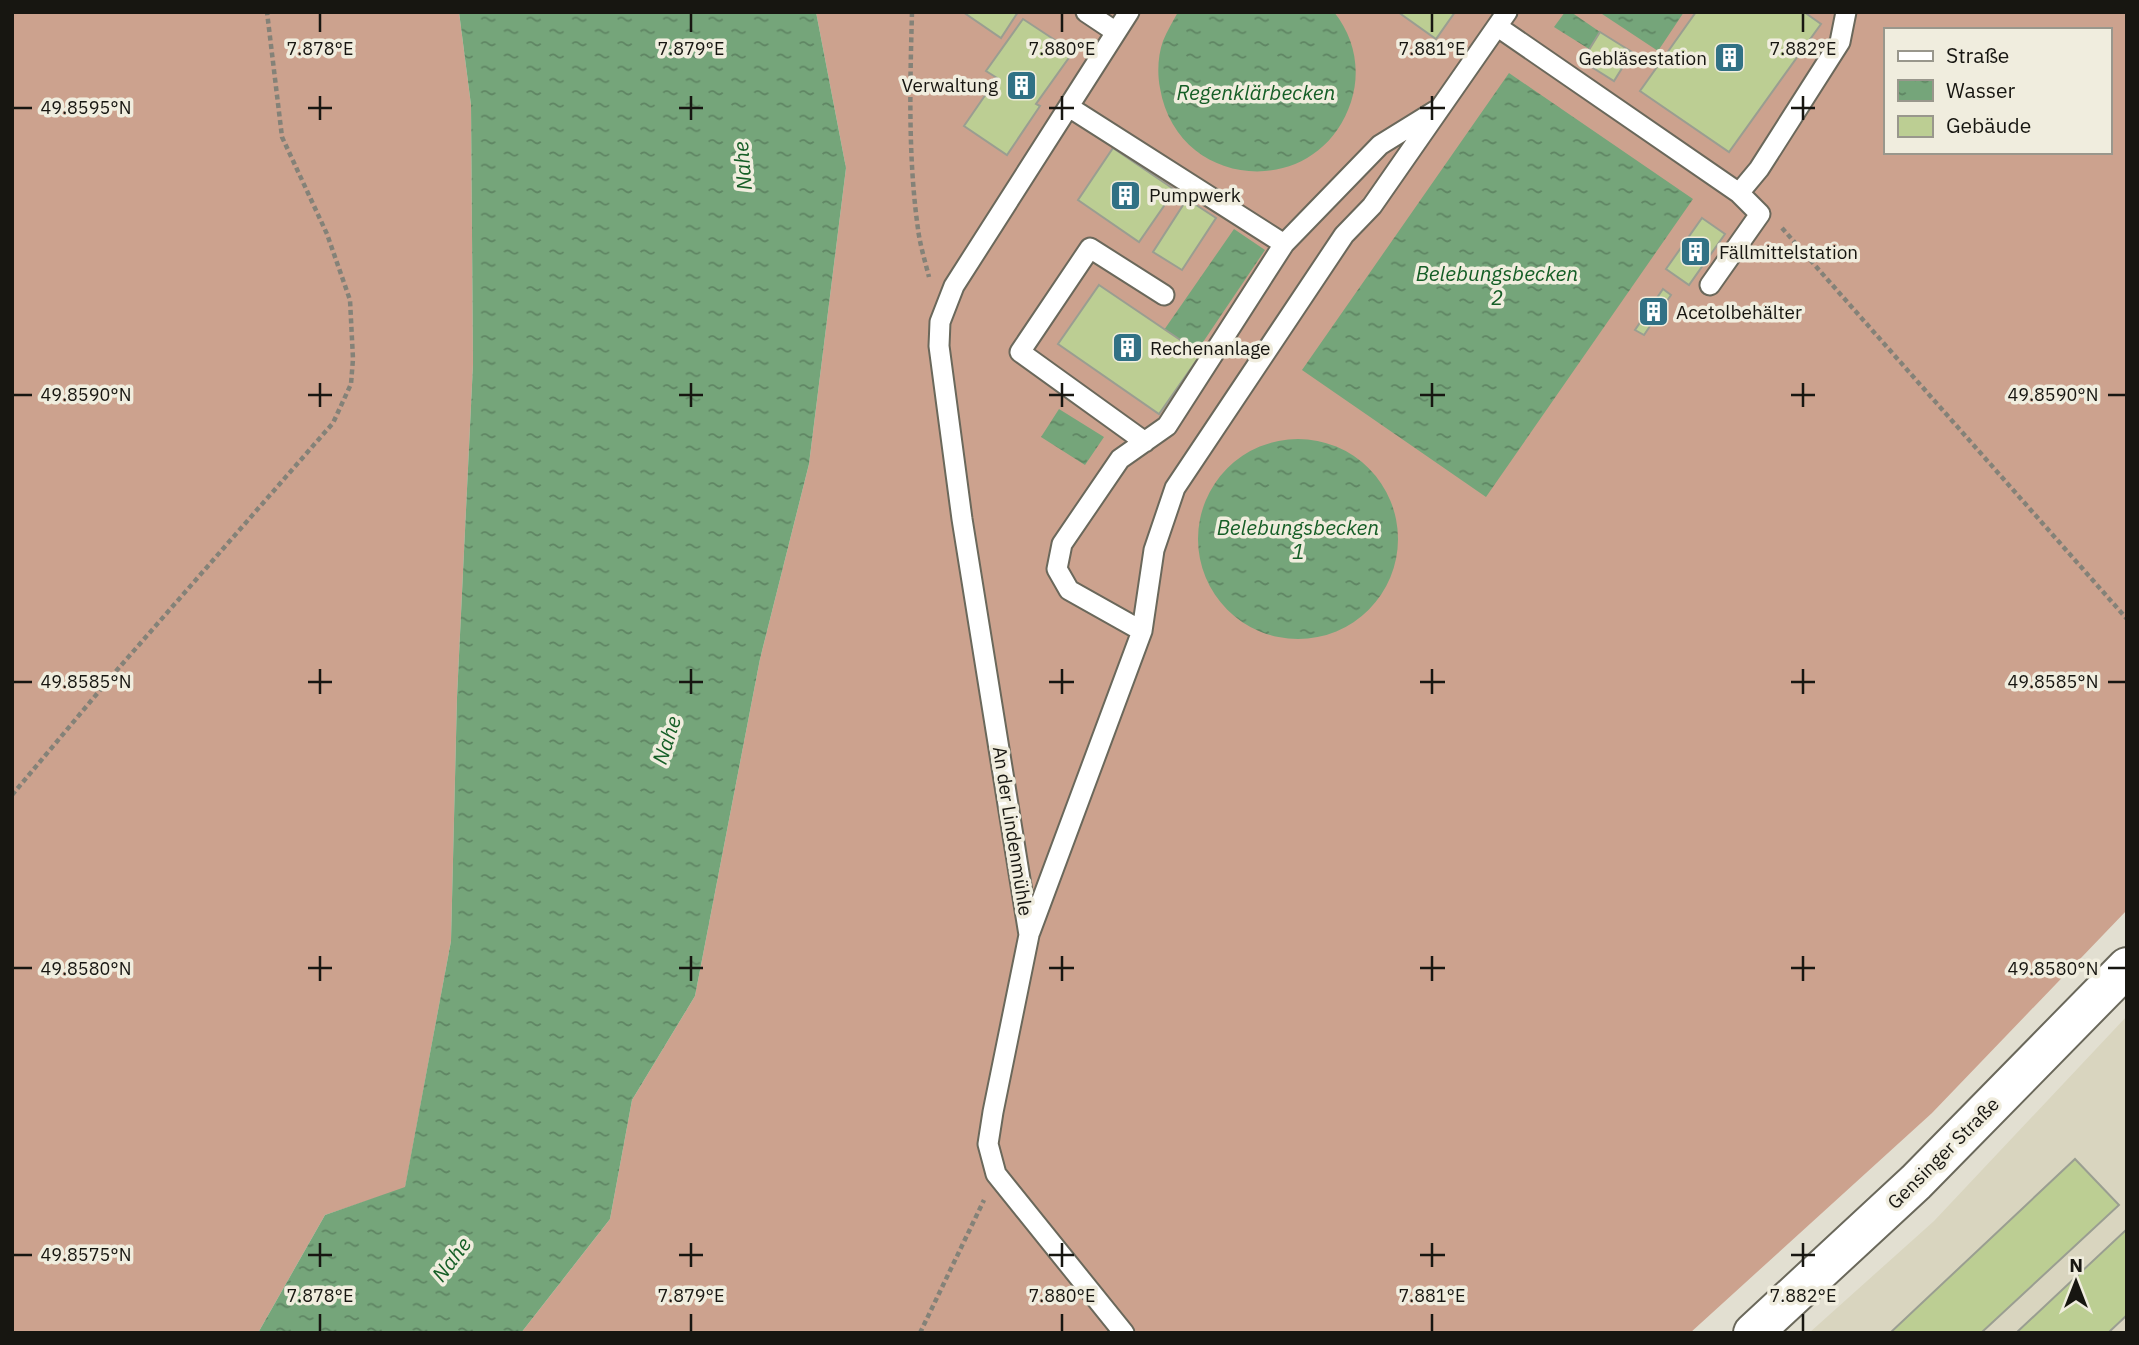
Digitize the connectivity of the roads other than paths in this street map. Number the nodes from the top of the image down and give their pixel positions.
1 (1086, 12) edge
2 (1129, 12) edge
3 (1846, 12) edge
4 (1502, 20) edge
5 (1116, 32) junction
6 (1069, 107) junction
7 (1442, 107) junction
8 (1739, 193) junction
9 (1284, 244) junction
10 (1710, 285) dead end
11 (1164, 295) dead end
12 (1145, 442) junction
13 (1142, 631) junction
14 (1029, 935) junction
15 (2127, 967) edge
16 (1124, 1333) edge
17 (1753, 1333) edge

1 - 5 lane
2 - 5 lane, An der Lindenmühle
3 - 8 lane
4 - 7 lane
4 - 8 lane
5 - 6 lane, An der Lindenmühle
6 - 9 lane
6 - 14 lane, An der Lindenmühle
7 - 9 lane
7 - 13 lane
8 - 10 lane
9 - 12 lane
11 - 12 lane
12 - 13 lane
13 - 14 lane
14 - 16 lane, An der Lindenmühle
15 - 17 street, Gensinger Straße

